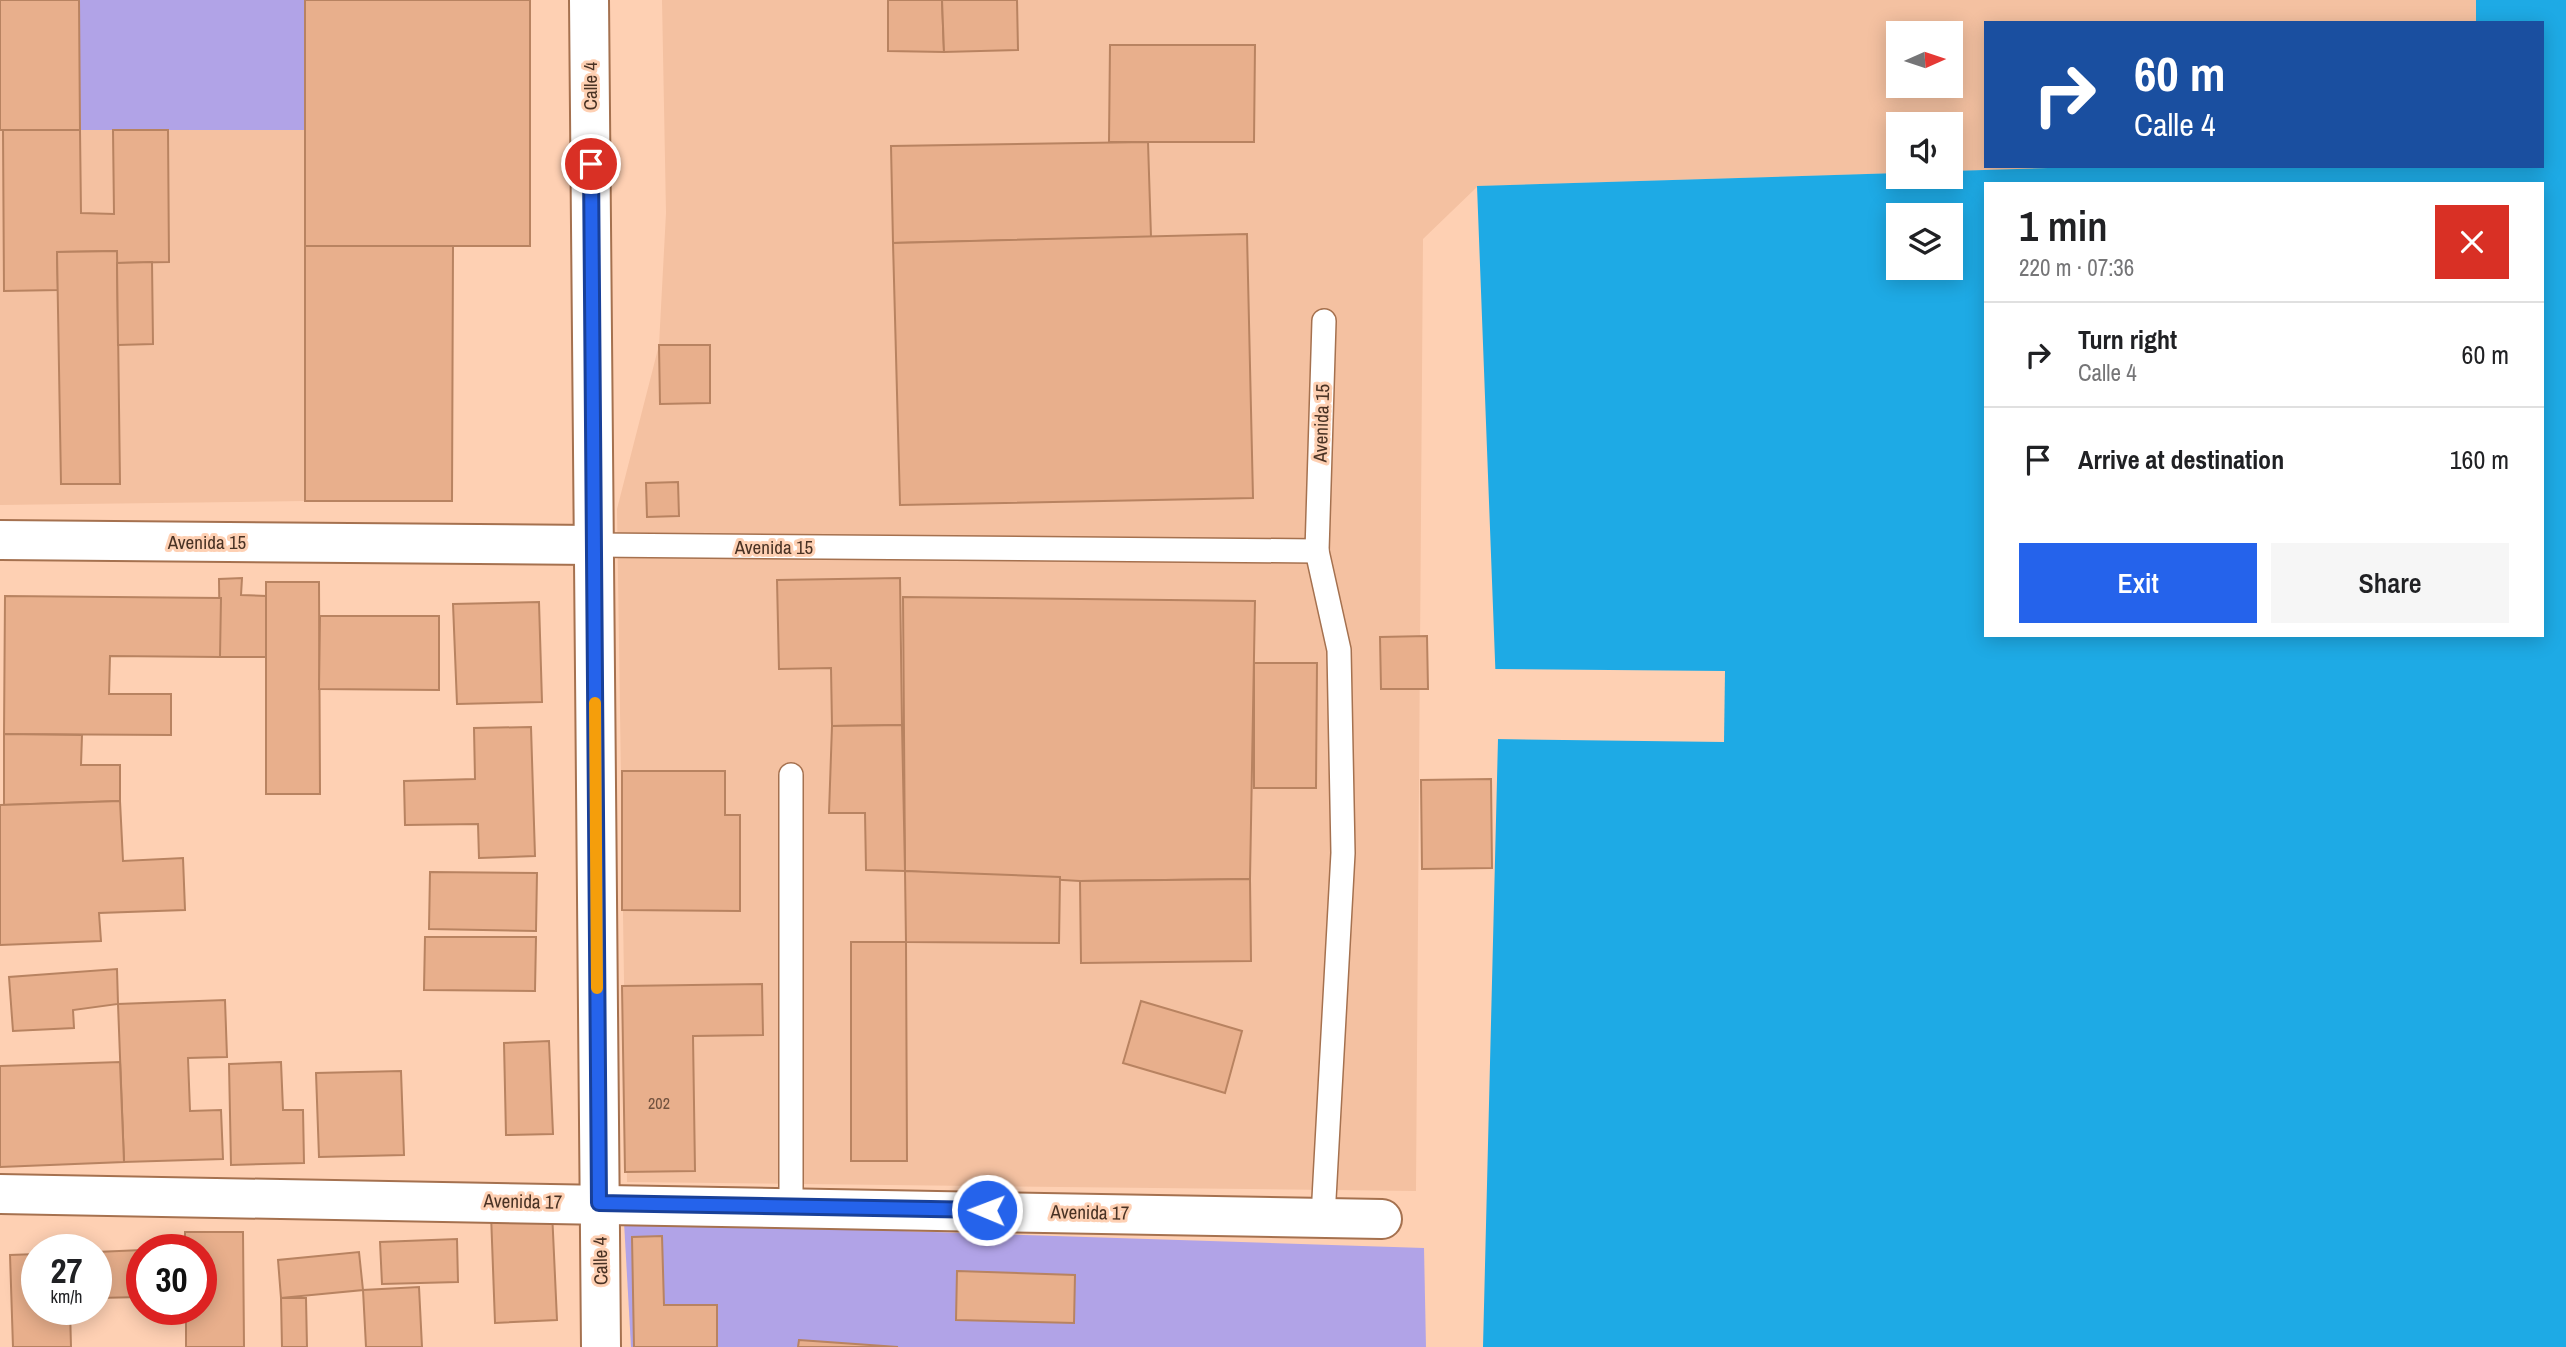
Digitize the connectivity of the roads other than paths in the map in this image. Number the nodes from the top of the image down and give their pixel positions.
1 (589, 0) edge
2 (1324, 321) dead end
3 (0, 540) edge
4 (594, 545) junction
5 (1317, 551) junction
6 (791, 775) dead end
7 (0, 1194) edge
8 (599, 1203) junction
9 (791, 1206) junction
10 (1323, 1217) junction
11 (1382, 1219) dead end
12 (601, 1347) edge

1 - 4 street, Calle 4
2 - 5 lane, Avenida 15
3 - 4 street, Avenida 15
4 - 5 lane, Avenida 15
4 - 8 street, Calle 4
5 - 10 lane
6 - 9 lane
7 - 8 street, Avenida 17
8 - 9 street, Avenida 17
8 - 12 street, Calle 4
9 - 10 street, Avenida 17
10 - 11 street, Avenida 17

